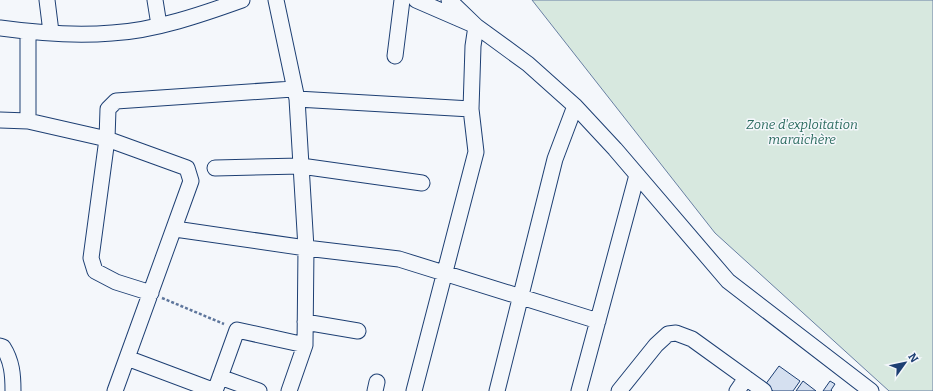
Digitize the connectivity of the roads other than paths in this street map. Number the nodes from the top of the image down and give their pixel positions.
1 (47, 0) edge
2 (155, 0) edge
3 (276, 0) edge
4 (402, 0) edge
5 (416, 0) edge
6 (449, 0) edge
7 (234, 1) edge
8 (158, 25) junction
9 (476, 26) junction
10 (0, 28) edge
11 (28, 32) junction
12 (51, 32) junction
13 (395, 56) dead end
14 (295, 94) junction
15 (575, 106) junction
16 (471, 109) junction
17 (0, 120) edge
18 (28, 121) junction
19 (107, 139) junction
20 (301, 166) junction
21 (215, 168) dead end
22 (636, 176) junction
23 (422, 183) dead end
24 (175, 229) junction
25 (306, 248) junction
26 (444, 274) junction
27 (151, 293) junction
28 (521, 297) junction
29 (598, 321) junction
30 (305, 322) junction
31 (358, 331) dead end
32 (305, 345) junction
33 (0, 346) edge
34 (128, 358) junction
35 (746, 378) junction
36 (216, 386) edge
37 (13, 391) edge
38 (115, 391) edge
39 (259, 391) edge
40 (289, 391) edge
41 (414, 391) edge
42 (498, 391) edge
43 (579, 391) edge
44 (619, 391) edge
45 (737, 391) edge
46 (764, 391) edge
47 (871, 391) edge

1 - 12 street
2 - 8 street
3 - 14 street
4 - 13 street
5 - 9 street
6 - 9 street
7 - 8 street
8 - 12 street
9 - 15 street
9 - 16 street
10 - 11 street
11 - 12 street
11 - 18 street
14 - 16 street
14 - 19 street
14 - 20 street
15 - 22 street
15 - 28 street
16 - 26 street
17 - 18 street
18 - 19 street
19 - 24 street
19 - 27 street
20 - 21 street
20 - 23 street
20 - 25 street
22 - 29 street
22 - 47 street
24 - 25 street
24 - 27 street
25 - 26 street
25 - 30 street
26 - 28 street
26 - 41 street
27 - 34 street
28 - 29 street
28 - 42 street
29 - 43 street
30 - 31 street
30 - 32 street
32 - 36 street
32 - 40 street
33 - 37 street
34 - 36 street
34 - 38 street
35 - 44 street
35 - 45 street
35 - 46 street
36 - 39 street

